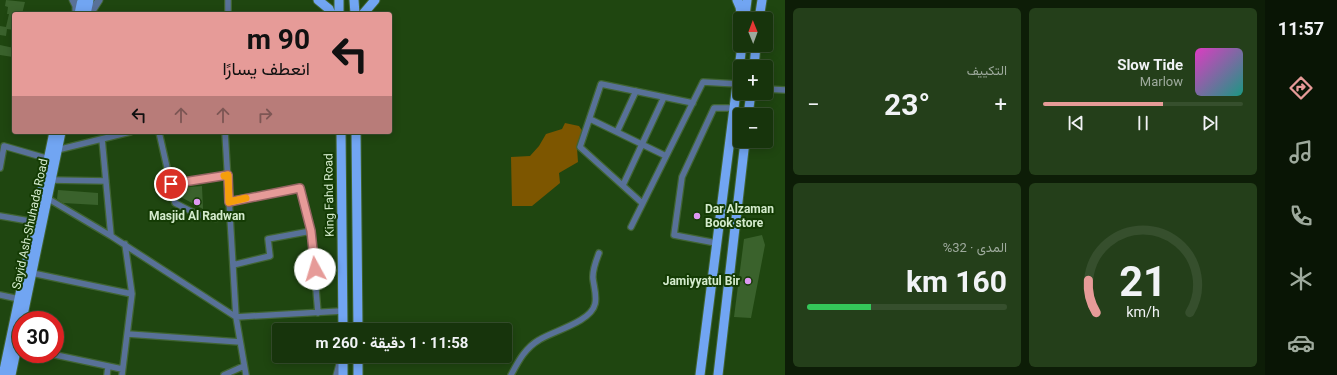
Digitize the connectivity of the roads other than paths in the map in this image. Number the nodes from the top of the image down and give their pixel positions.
1 (73, 0) edge
2 (82, 0) edge
3 (89, 0) edge
4 (99, 0) edge
5 (228, 0) edge
6 (318, 0) edge
7 (339, 0) edge
8 (354, 0) edge
9 (375, 0) edge
10 (737, 0) edge
11 (747, 0) edge
12 (762, 0) edge
13 (768, 0) edge
14 (78, 12) edge
15 (79, 12) edge
16 (86, 12) edge
17 (91, 12) edge
18 (228, 12) edge
19 (330, 12) edge
20 (339, 12) edge
21 (355, 12) edge
22 (365, 12) edge
23 (742, 12) edge
24 (745, 12) edge
25 (760, 12) edge
26 (762, 12) edge
27 (733, 84) edge
28 (773, 89) edge
29 (785, 90) edge
30 (636, 91) junction
31 (664, 97) junction
32 (736, 100) edge
33 (693, 103) junction
34 (733, 108) edge
35 (735, 108) edge
36 (590, 119) junction
37 (733, 122) edge
38 (617, 132) junction
39 (54, 134) edge
40 (61, 134) edge
41 (112, 134) edge
42 (159, 134) edge
43 (225, 134) edge
44 (340, 134) edge
45 (356, 134) edge
46 (102, 139) junction
47 (642, 144) junction
48 (744, 148) edge
49 (2, 149) edge
50 (57, 150) junction
51 (666, 156) junction
52 (49, 159) junction
53 (0, 168) edge
54 (228, 175) junction
55 (51, 180) junction
56 (106, 181) junction
57 (171, 184) junction
58 (623, 185) junction
59 (47, 198) junction
60 (229, 202) junction
61 (642, 203) junction
62 (230, 215) junction
63 (0, 216) edge
64 (36, 222) junction
65 (631, 227) dead end
66 (311, 231) junction
67 (111, 236) junction
68 (716, 243) junction
69 (125, 244) junction
70 (598, 253) dead end
71 (233, 265) junction
72 (32, 272) junction
73 (132, 294) junction
74 (0, 295) edge
75 (19, 299) junction
76 (24, 311) edge
77 (342, 311) junction
78 (318, 313) junction
79 (236, 317) junction
80 (343, 323) edge
81 (358, 323) edge
82 (128, 334) junction
83 (240, 342) junction
84 (64, 357) edge
85 (14, 363) edge
86 (340, 363) edge
87 (342, 363) edge
88 (358, 363) edge
89 (108, 366) junction
90 (244, 366) junction
91 (122, 368) junction
92 (3, 375) edge
93 (11, 375) edge
94 (107, 375) edge
95 (122, 375) edge
96 (224, 375) edge
97 (246, 375) edge
98 (337, 375) edge
99 (343, 375) edge
100 (358, 375) edge
101 (510, 375) edge
102 (700, 375) edge
103 (718, 375) edge

1 - 14 street
2 - 15 main road
3 - 16 main road
4 - 17 street
5 - 18 street
6 - 19 main road
7 - 20 main road
8 - 21 main road
9 - 22 main road
10 - 23 main road
11 - 24 main road
12 - 25 main road
13 - 26 main road
27 - 33 street
28 - 29 street
30 - 31 street
30 - 36 street
30 - 38 street
31 - 33 street
31 - 47 street
32 - 35 main road
33 - 51 street
34 - 68 street
36 - 38 street
36 - 58 street
37 - 68 main road
38 - 47 street
39 - 52 main road, Sayid Ash-Shuhada Road
40 - 50 main road, Sayid Ash-Shuhada Road
41 - 46 street
42 - 57 street
43 - 54 street
44 - 77 main road, King Fahd Road
45 - 81 main road
46 - 50 street
46 - 56 street
47 - 51 street
47 - 58 street
48 - 103 main road
49 - 52 street
49 - 53 street
50 - 55 main road, Sayid Ash-Shuhada Road
51 - 61 street
52 - 64 main road, Sayid Ash-Shuhada Road
54 - 57 street
54 - 60 street
55 - 56 street
55 - 59 main road, Sayid Ash-Shuhada Road
56 - 67 street
57 - 62 street
58 - 61 street
59 - 67 street
59 - 72 main road, Sayid Ash-Shuhada Road
60 - 62 street
60 - 66 street
61 - 65 street
62 - 71 street
63 - 64 street
64 - 75 main road, Sayid Ash-Shuhada Road
66 - 71 street
66 - 78 street
67 - 69 street
68 - 102 main road
69 - 73 street
69 - 79 street
70 - 101 street
71 - 79 street
72 - 73 street
72 - 76 main road, Sayid Ash-Shuhada Road
73 - 82 street
74 - 75 street
75 - 92 main road, Sayid Ash-Shuhada Road
77 - 78 street
77 - 80 main road, King Fahd Road
78 - 79 street
79 - 83 street
82 - 83 street
82 - 91 street
83 - 90 street
84 - 89 street
85 - 93 main road
86 - 98 street
87 - 99 main road
88 - 100 main road
89 - 91 street
89 - 94 street
90 - 96 street
90 - 97 street
91 - 95 street

